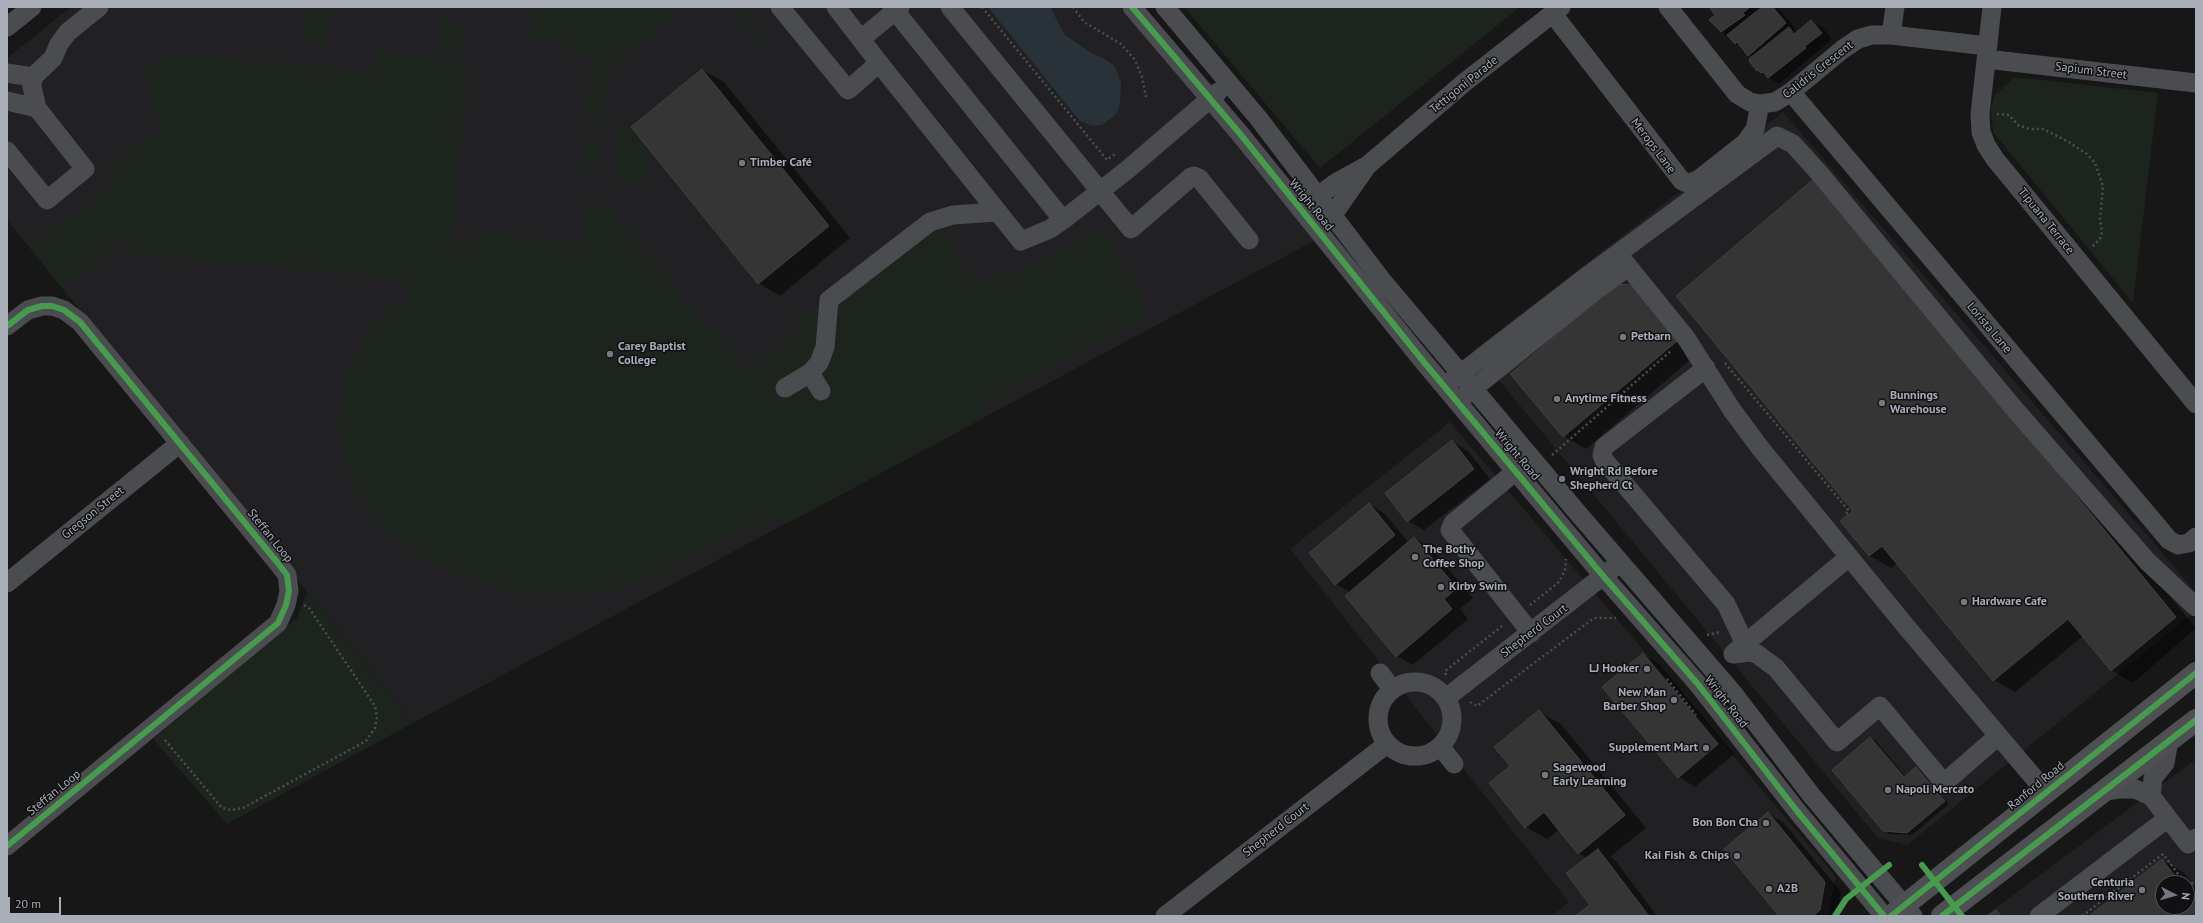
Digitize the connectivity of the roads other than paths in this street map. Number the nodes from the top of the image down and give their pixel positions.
1 (32, 7) edge
2 (99, 7) edge
3 (780, 7) edge
4 (836, 7) edge
5 (950, 7) edge
6 (1132, 7) edge
7 (1165, 7) edge
8 (1668, 7) edge
9 (1895, 7) edge
10 (1992, 7) edge
11 (896, 8) edge
12 (1557, 10) edge
13 (7, 27) edge
14 (1891, 35) junction
15 (861, 39) junction
16 (1987, 52) junction
17 (879, 63) junction
18 (7, 73) edge
19 (33, 77) junction
20 (1228, 83) junction
21 (2196, 83) edge
22 (1791, 92) junction
23 (1210, 99) junction
24 (7, 101) edge
25 (1760, 104) junction
26 (37, 108) junction
27 (7, 151) edge
28 (1368, 165) junction
29 (1100, 192) junction
30 (1316, 195) junction
31 (1300, 210) junction
32 (997, 212) junction
33 (1332, 216) junction
34 (1063, 220) junction
35 (1316, 229) junction
36 (1249, 240) dead end
37 (1632, 267) junction
38 (7, 326) edge
39 (1714, 364) junction
40 (810, 373) junction
41 (1461, 374) junction
42 (1445, 386) junction
43 (785, 388) dead end
44 (1473, 388) junction
45 (822, 391) dead end
46 (1458, 402) junction
47 (2196, 404) edge
48 (180, 443) junction
49 (1516, 471) junction
50 (2196, 537) edge
51 (1849, 557) junction
52 (1621, 562) junction
53 (1604, 577) junction
54 (7, 583) edge
55 (2196, 608) edge
56 (1531, 633) junction
57 (1739, 649) junction
58 (1714, 670) junction
59 (1380, 673) dead end
60 (2196, 673) edge
61 (1697, 683) junction
62 (1392, 689) junction
63 (1446, 698) junction
64 (2196, 720) edge
65 (1998, 736) junction
66 (2169, 740) junction
67 (1387, 744) junction
68 (1440, 746) junction
69 (1454, 764) dead end
70 (2046, 792) junction
71 (2102, 792) junction
72 (1812, 796) junction
73 (2151, 796) junction
74 (1797, 811) junction
75 (2168, 818) junction
76 (2196, 838) edge
77 (7, 846) edge
78 (1903, 913) edge
79 (1165, 916) edge
80 (1884, 916) edge
81 (1942, 916) edge
82 (2039, 916) edge

1 - 13 street
2 - 19 street
3 - 17 street
4 - 15 street
5 - 29 street
6 - 23 street, Wright Road
7 - 20 street, Wright Road
8 - 25 street
9 - 14 street
10 - 16 street, Tipuana Terrace
11 - 15 street
11 - 34 street
12 - 25 street, Merops Lane
12 - 28 street, Tettigoni Parade
14 - 16 street, Calidris Crescent
14 - 22 street, Calidris Crescent
15 - 17 street
16 - 21 street, Sapium Street
16 - 47 street, Tipuana Terrace
17 - 32 street
18 - 19 street
19 - 26 street
20 - 23 street
20 - 30 street, Wright Road
22 - 25 street, Calidris Crescent
22 - 50 street, Lorista Lane
23 - 29 street
23 - 31 street, Wright Road
24 - 26 street
26 - 27 street
28 - 30 street, Tettigoni Parade
28 - 33 street, Tettigoni Parade
29 - 34 street
29 - 36 street
30 - 31 street, Tettigoni Parade
30 - 33 street, Wright Road
31 - 35 street, Wright Road
32 - 34 street
32 - 40 street
33 - 35 street, Tettigoni Parade
33 - 41 street, Wright Road
35 - 42 street, Wright Road
37 - 39 street
37 - 41 street
37 - 44 street
37 - 55 street
38 - 48 street, Steffan Loop
39 - 51 street
39 - 57 street
40 - 43 street
40 - 45 street
41 - 42 street
41 - 44 street, Wright Road
42 - 46 street, Wright Road
44 - 46 street
44 - 52 street, Wright Road
46 - 49 street, Wright Road
48 - 54 street, Gregson Street
48 - 77 street, Steffan Loop
49 - 53 street, Wright Road
49 - 56 street
51 - 57 street
51 - 65 street
52 - 53 street, Shepherd Court
52 - 58 street, Wright Road
53 - 56 street, Shepherd Court
53 - 61 street, Wright Road
56 - 63 street, Shepherd Court
57 - 58 street
57 - 65 street
58 - 61 street
58 - 72 street, Wright Road
59 - 62 street
60 - 70 main road, Ranford Road
61 - 74 street, Wright Road
62 - 63 street
62 - 67 street
63 - 68 street
64 - 66 main road
65 - 70 street
66 - 71 main road
66 - 73 street
67 - 68 street
67 - 79 street, Shepherd Court
68 - 69 street
70 - 78 main road, Ranford Road
71 - 73 street
71 - 81 main road
72 - 74 street
72 - 78 street, Wright Road
73 - 75 street
74 - 80 street, Wright Road
75 - 76 street
75 - 82 street

